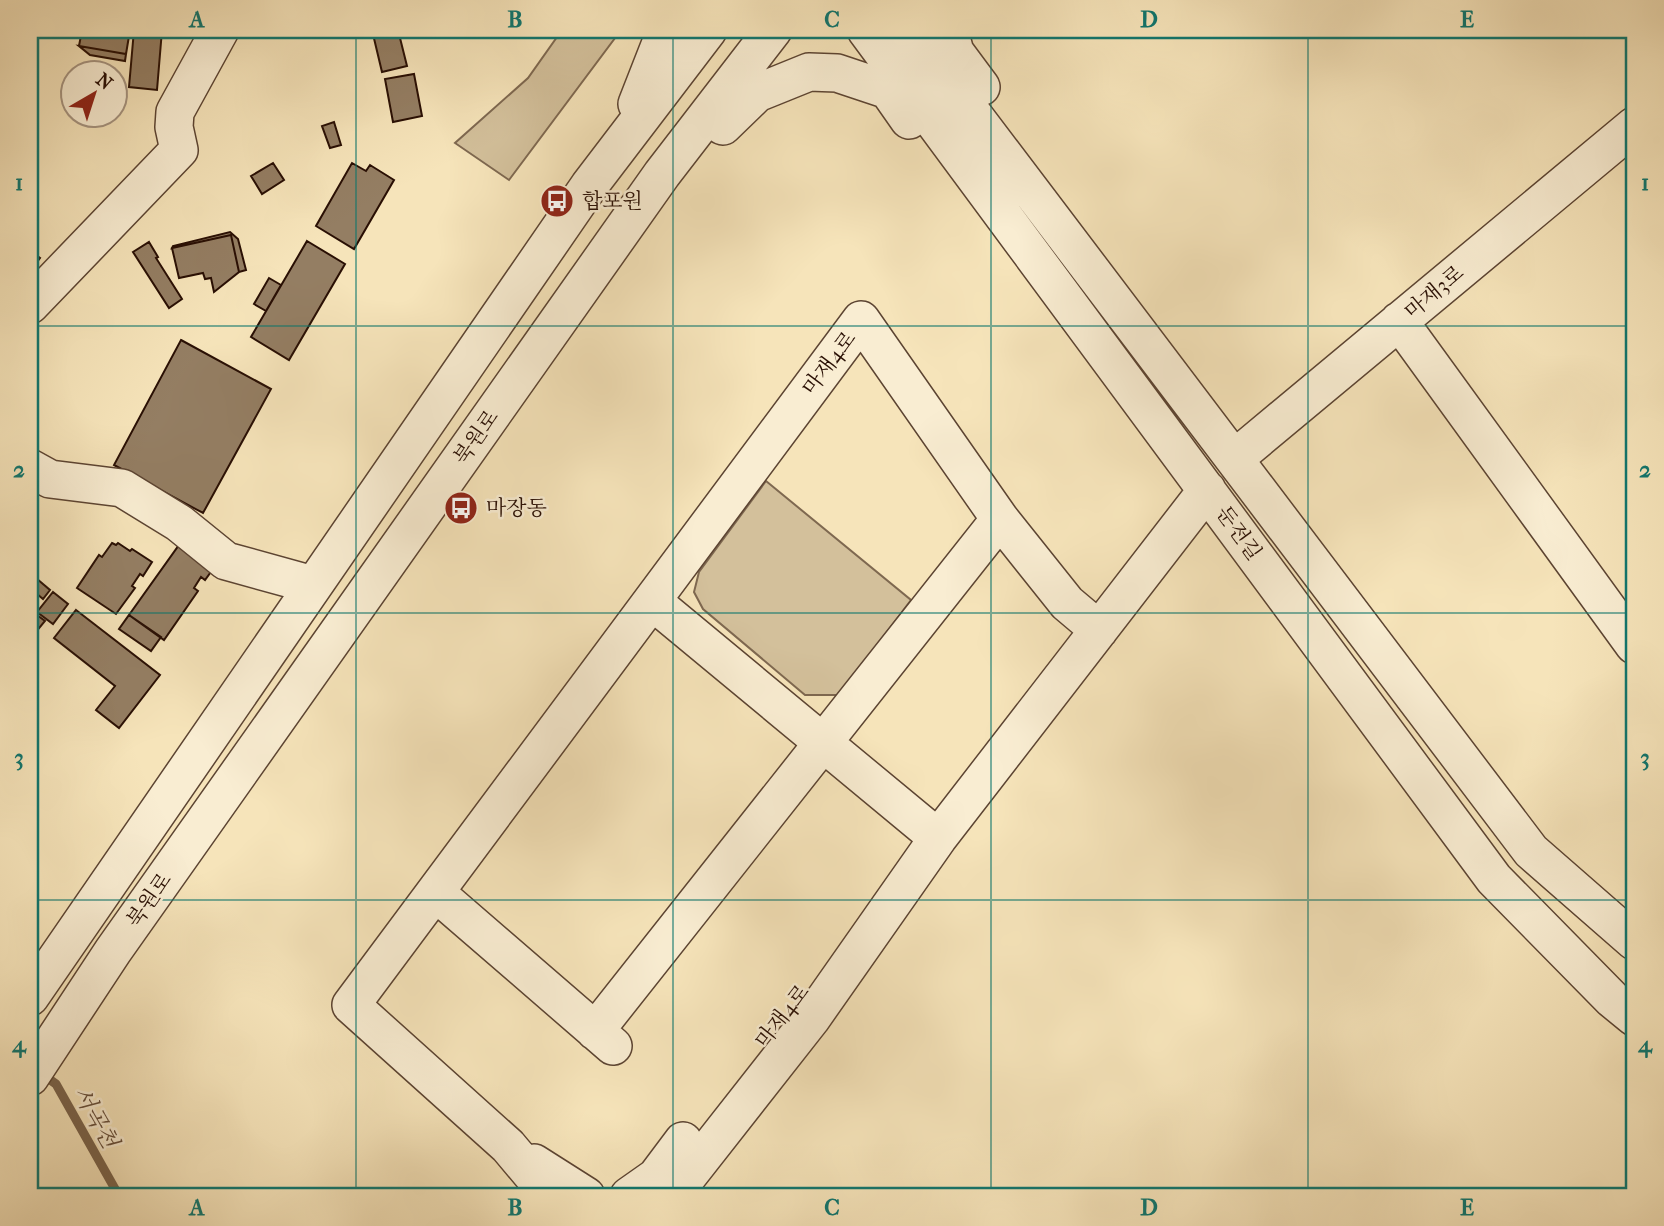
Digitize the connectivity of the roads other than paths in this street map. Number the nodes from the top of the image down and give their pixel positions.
1 (220, 30) edge
2 (666, 30) edge
3 (708, 30) edge
4 (773, 30) edge
5 (866, 30) edge
6 (906, 30) edge
7 (949, 30) edge
8 (1634, 126) edge
9 (622, 143) junction
10 (662, 174) junction
11 (1044, 208) junction
12 (1010, 224) junction
13 (30, 305) edge
14 (1399, 321) junction
15 (1234, 459) junction
16 (30, 468) edge
17 (1207, 490) junction
18 (1000, 519) junction
19 (313, 585) junction
20 (652, 601) junction
21 (1098, 630) junction
22 (1634, 645) edge
23 (823, 743) junction
24 (938, 838) junction
25 (435, 892) junction
26 (1634, 941) edge
27 (30, 997) edge
28 (1634, 1017) edge
29 (30, 1077) edge
30 (508, 1146) junction
31 (550, 1196) edge
32 (586, 1196) edge
33 (629, 1196) edge
34 (672, 1196) edge

1 - 13 street
2 - 9 street
3 - 9 street
4 - 10 street, 북원로
5 - 12 street, 둔전길
6 - 11 street, 둔전길
7 - 11 street
8 - 14 street, 마재3로
9 - 19 street
10 - 12 street
10 - 29 street, 북원로
11 - 15 street, 둔전길
12 - 17 street, 둔전길
14 - 15 street, 마재3로
14 - 22 street
15 - 26 street, 둔전길
16 - 19 street
17 - 21 street, 마재4로
17 - 28 street, 둔전길
18 - 20 street, 마재4로
18 - 21 street, 마재4로
18 - 23 street
19 - 27 street
20 - 23 street
20 - 25 street, 마재4로
21 - 24 street, 마재4로
23 - 24 street
23 - 25 street
24 - 33 street, 마재4로
24 - 34 street, 마재4로
25 - 30 street, 마재4로
30 - 31 street, 마재4로
30 - 32 street, 마재4로

